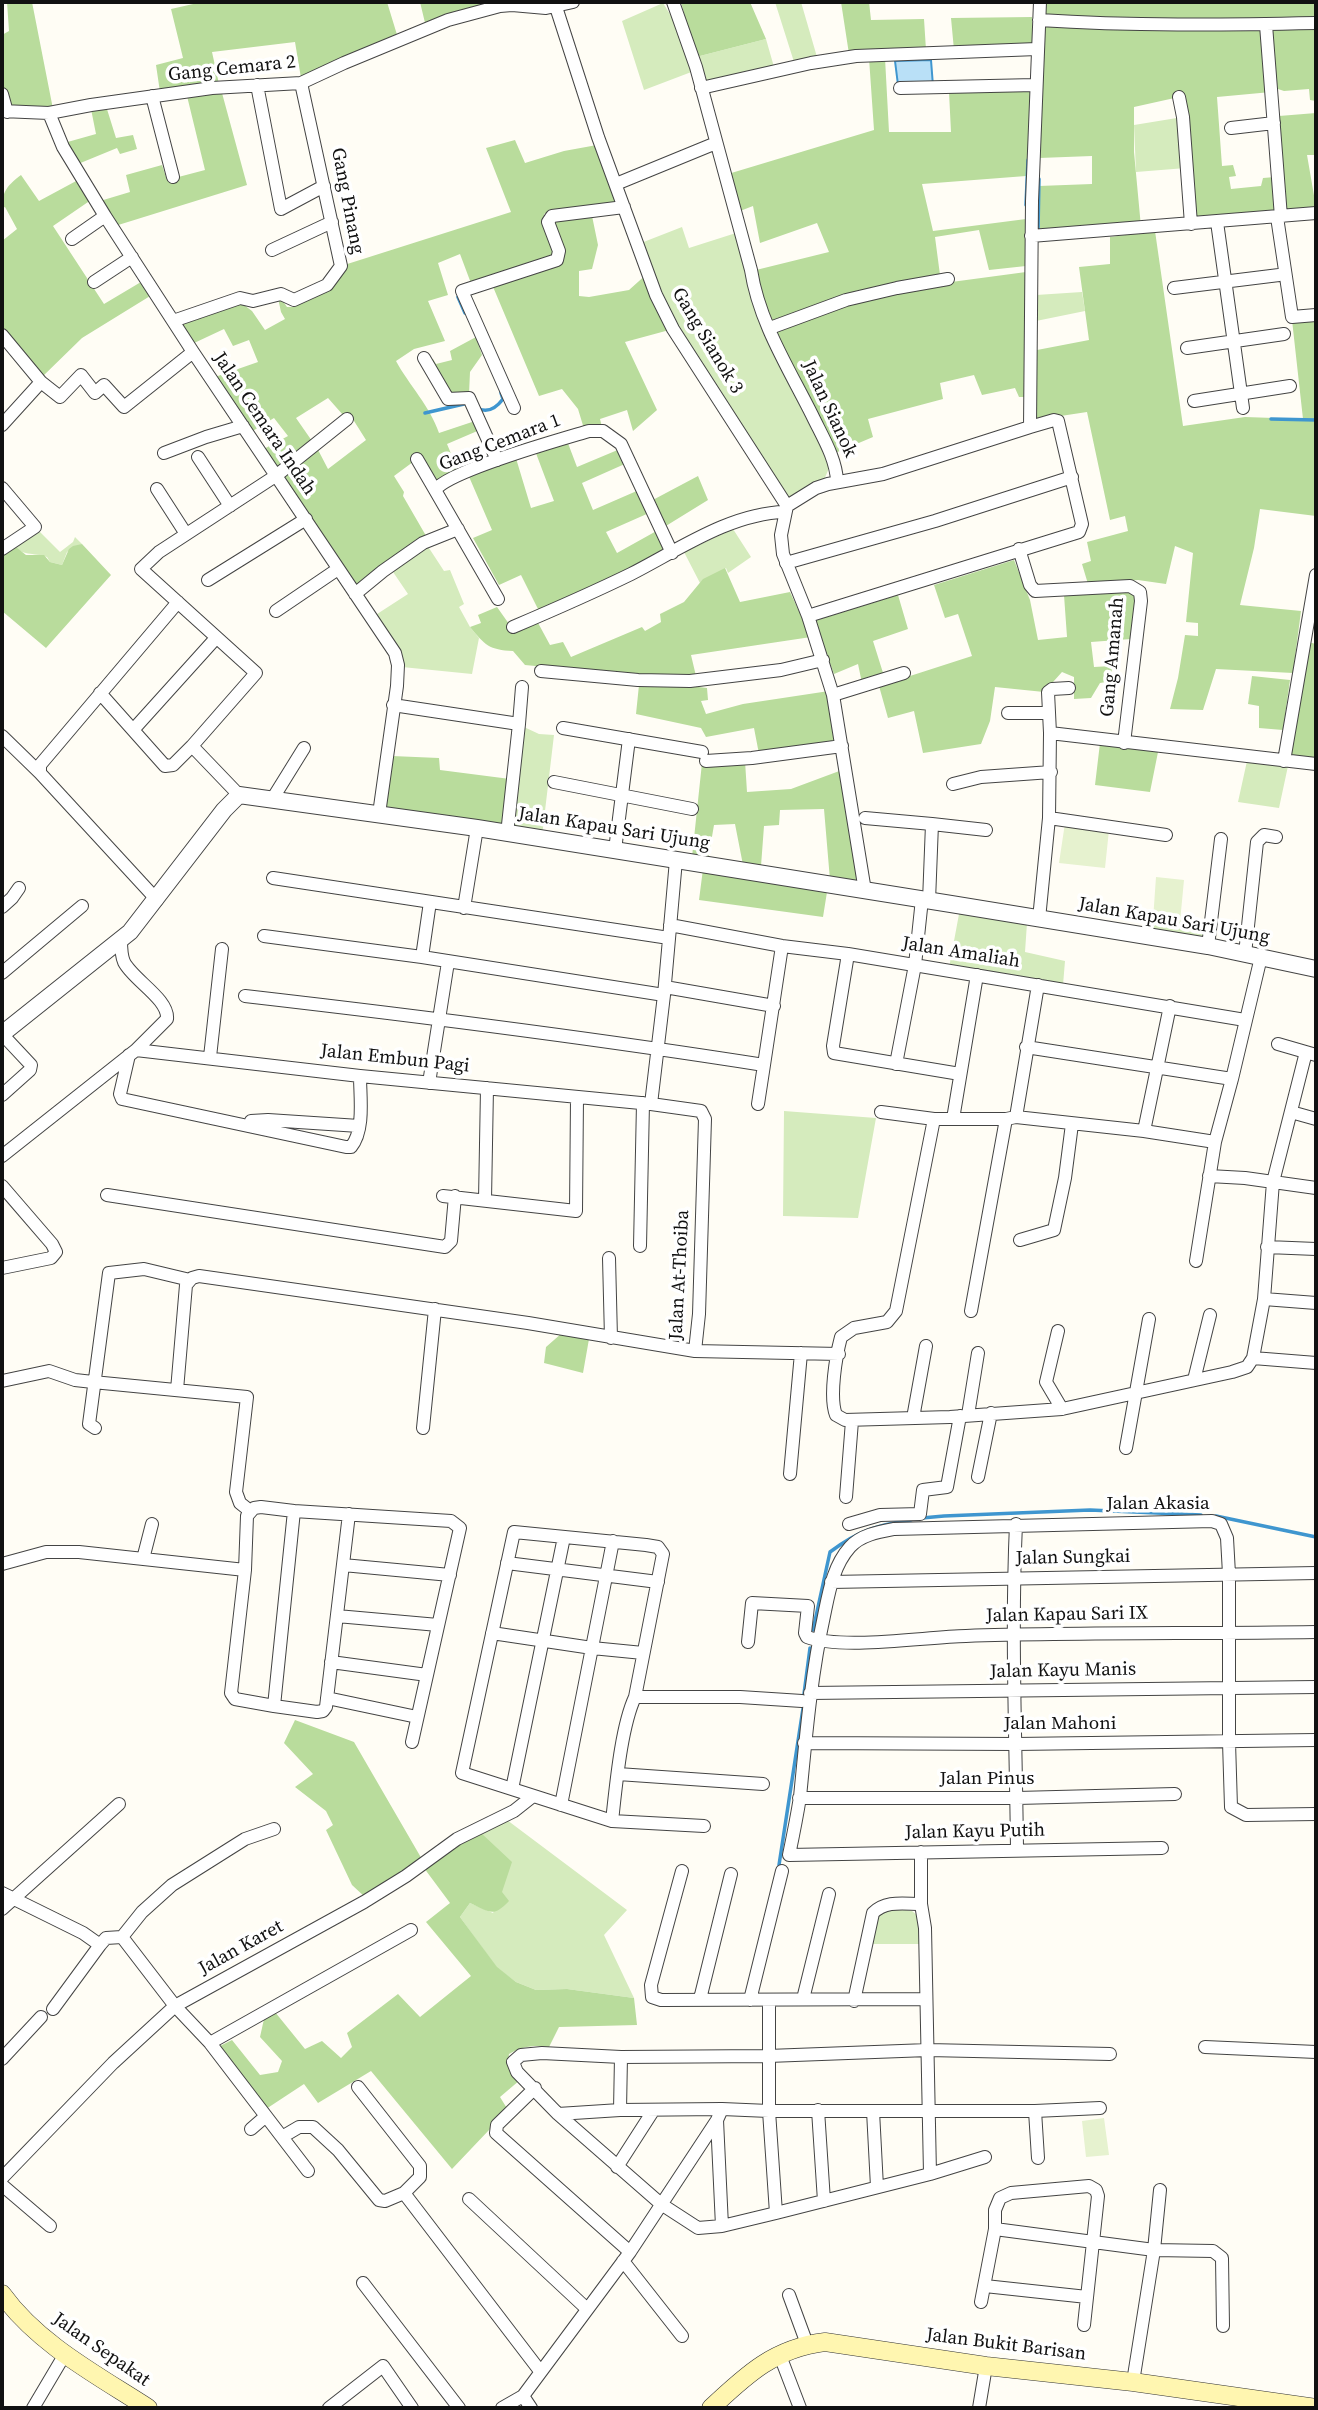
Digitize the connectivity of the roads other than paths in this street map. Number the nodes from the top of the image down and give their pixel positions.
1 (573, 2) edge
2 (673, 2) edge
3 (1040, 2) edge
4 (556, 7) junction
5 (1039, 20) junction
6 (1316, 23) edge
7 (1266, 25) junction
8 (1037, 49) junction
9 (301, 83) junction
10 (257, 85) junction
11 (1035, 85) junction
12 (900, 88) dead end
13 (701, 89) junction
14 (2, 94) edge
15 (152, 96) junction
16 (1179, 97) dead end
17 (4, 111) edge
18 (49, 113) junction
19 (1274, 123) junction
20 (1231, 128) dead end
21 (716, 143) junction
22 (173, 177) dead end
23 (616, 184) junction
24 (324, 186) junction
25 (624, 207) junction
26 (1316, 213) edge
27 (106, 216) junction
28 (1279, 217) junction
29 (331, 222) junction
30 (1217, 222) junction
31 (1191, 224) junction
32 (1031, 236) junction
33 (72, 239) dead end
34 (272, 250) dead end
35 (132, 257) junction
36 (1279, 275) dead end
37 (947, 279) dead end
38 (1224, 281) junction
39 (94, 282) dead end
40 (1174, 288) dead end
41 (1316, 315) edge
42 (173, 321) junction
43 (769, 328) junction
44 (1284, 334) dead end
45 (2, 335) edge
46 (1233, 342) junction
47 (1187, 348) dead end
48 (193, 352) junction
49 (424, 358) dead end
50 (41, 382) junction
51 (1290, 387) dead end
52 (1241, 394) junction
53 (1194, 401) dead end
54 (514, 408) dead end
55 (1243, 408) dead end
56 (347, 419) dead end
57 (2, 425) edge
58 (243, 426) junction
59 (1030, 427) junction
60 (164, 453) dead end
61 (198, 457) dead end
62 (417, 459) dead end
63 (497, 460) junction
64 (277, 475) junction
65 (1072, 477) junction
66 (837, 481) junction
67 (2, 488) edge
68 (157, 489) dead end
69 (435, 491) junction
70 (230, 506) junction
71 (786, 509) junction
72 (306, 519) junction
73 (458, 529) junction
74 (186, 534) junction
75 (2, 549) edge
76 (1019, 550) junction
77 (671, 553) junction
78 (786, 563) junction
79 (338, 569) junction
80 (1316, 575) edge
81 (208, 580) dead end
82 (355, 594) junction
83 (498, 599) dead end
84 (178, 602) junction
85 (1313, 610) edge
86 (276, 611) dead end
87 (808, 616) junction
88 (513, 627) dead end
89 (216, 638) junction
90 (823, 660) junction
91 (541, 671) dead end
92 (904, 673) dead end
93 (522, 687) dead end
94 (1069, 688) dead end
95 (100, 694) junction
96 (833, 695) junction
97 (393, 705) junction
98 (1008, 713) dead end
99 (1049, 713) junction
100 (520, 724) junction
101 (563, 728) dead end
102 (133, 730) junction
103 (1050, 733) junction
104 (2, 736) edge
105 (629, 739) junction
106 (1124, 743) junction
107 (192, 746) junction
108 (842, 747) junction
109 (304, 748) dead end
110 (1284, 761) junction
111 (1316, 764) edge
112 (1051, 772) junction
113 (40, 774) junction
114 (554, 782) dead end
115 (953, 784) dead end
116 (239, 795) junction
117 (623, 795) junction
118 (273, 799) junction
119 (692, 809) dead end
120 (379, 814) junction
121 (865, 818) dead end
122 (1049, 818) junction
123 (932, 824) junction
124 (477, 828) junction
125 (986, 830) dead end
126 (507, 834) junction
127 (1166, 835) dead end
128 (1276, 837) dead end
129 (1220, 839) dead end
130 (615, 850) junction
131 (676, 860) junction
132 (273, 878) dead end
133 (865, 891) junction
134 (2, 895) edge
135 (157, 900) junction
136 (926, 900) junction
137 (430, 902) junction
138 (82, 906) dead end
139 (2, 907) edge
140 (464, 908) junction
141 (1039, 919) junction
142 (670, 932) junction
143 (264, 936) dead end
144 (121, 940) junction
145 (782, 946) junction
146 (1208, 946) junction
147 (222, 949) dead end
148 (848, 954) junction
149 (1253, 956) junction
150 (422, 957) junction
151 (447, 962) junction
152 (915, 965) junction
153 (1316, 969) edge
154 (2, 973) edge
155 (977, 975) junction
156 (1038, 985) junction
157 (664, 991) junction
158 (245, 996) dead end
159 (774, 1006) junction
160 (1170, 1006) junction
161 (438, 1018) junction
162 (1245, 1020) junction
163 (2, 1034) edge
164 (1278, 1044) dead end
165 (1026, 1047) junction
166 (658, 1048) junction
167 (132, 1053) junction
168 (1311, 1053) edge
169 (210, 1057) junction
170 (896, 1064) junction
171 (764, 1065) junction
172 (1156, 1067) junction
173 (960, 1074) junction
174 (360, 1076) junction
175 (1232, 1079) junction
176 (429, 1083) junction
177 (487, 1088) junction
178 (2, 1095) edge
179 (577, 1098) junction
180 (647, 1104) junction
181 (758, 1104) dead end
182 (881, 1112) dead end
183 (1291, 1112) junction
184 (934, 1118) junction
185 (1011, 1118) junction
186 (953, 1119) junction
187 (1316, 1119) edge
188 (237, 1122) junction
189 (307, 1122) junction
190 (1072, 1124) junction
191 (359, 1126) junction
192 (1144, 1130) junction
193 (304, 1137) junction
194 (1215, 1142) junction
195 (2, 1156) edge
196 (1209, 1176) junction
197 (1273, 1182) junction
198 (2, 1186) edge
199 (1316, 1188) edge
200 (107, 1195) dead end
201 (485, 1199) junction
202 (1020, 1240) dead end
203 (640, 1247) dead end
204 (1267, 1247) junction
205 (1316, 1249) edge
206 (609, 1258) dead end
207 (1196, 1261) dead end
208 (4, 1264) edge
209 (190, 1280) junction
210 (1264, 1299) junction
211 (1316, 1303) edge
212 (435, 1309) junction
213 (971, 1311) dead end
214 (1210, 1315) dead end
215 (1149, 1319) dead end
216 (1058, 1331) dead end
217 (611, 1338) junction
218 (926, 1346) dead end
219 (695, 1350) junction
220 (802, 1353) junction
221 (978, 1353) dead end
222 (838, 1354) junction
223 (1253, 1358) junction
224 (1316, 1363) edge
225 (1194, 1380) junction
226 (2, 1381) edge
227 (93, 1382) junction
228 (177, 1390) junction
229 (1135, 1392) junction
230 (1062, 1409) junction
231 (991, 1413) junction
232 (964, 1416) junction
233 (913, 1418) junction
234 (852, 1421) junction
235 (95, 1428) dead end
236 (423, 1428) dead end
237 (1126, 1448) dead end
238 (790, 1474) dead end
239 (978, 1477) dead end
240 (846, 1497) dead end
241 (250, 1511) junction
242 (294, 1511) junction
243 (349, 1514) junction
244 (152, 1524) dead end
245 (849, 1524) dead end
246 (1016, 1524) junction
247 (564, 1537) junction
248 (613, 1541) junction
249 (143, 1559) junction
250 (507, 1563) junction
251 (2, 1564) edge
252 (343, 1565) junction
253 (245, 1570) junction
254 (557, 1570) junction
255 (1316, 1573) edge
256 (1229, 1574) junction
257 (450, 1575) junction
258 (606, 1576) junction
259 (1014, 1578) junction
260 (658, 1582) junction
261 (831, 1582) junction
262 (337, 1616) junction
263 (438, 1625) junction
264 (1316, 1632) edge
265 (492, 1633) junction
266 (1230, 1633) junction
267 (1013, 1634) junction
268 (542, 1641) junction
269 (818, 1641) junction
270 (748, 1642) dead end
271 (592, 1648) junction
272 (643, 1653) junction
273 (331, 1662) junction
274 (427, 1675) junction
275 (1316, 1687) edge
276 (1229, 1688) junction
277 (1016, 1692) junction
278 (635, 1697) junction
279 (806, 1697) junction
280 (327, 1698) junction
281 (274, 1706) junction
282 (417, 1717) junction
283 (1316, 1740) edge
284 (412, 1742) dead end
285 (1229, 1742) junction
286 (804, 1744) junction
287 (1016, 1744) junction
288 (618, 1774) junction
289 (763, 1784) dead end
290 (512, 1789) junction
291 (1175, 1794) dead end
292 (533, 1796) junction
293 (799, 1798) junction
294 (1017, 1798) junction
295 (119, 1804) dead end
296 (561, 1805) junction
297 (1316, 1814) edge
298 (612, 1821) junction
299 (704, 1826) dead end
300 (274, 1829) dead end
301 (1162, 1848) dead end
302 (1017, 1850) junction
303 (921, 1852) junction
304 (789, 1855) joint
305 (682, 1871) dead end
306 (782, 1871) dead end
307 (731, 1874) dead end
308 (829, 1894) dead end
309 (7, 1896) edge
310 (921, 1904) junction
311 (2, 1909) edge
312 (411, 1930) dead end
313 (122, 1937) junction
314 (100, 1945) junction
315 (699, 1999) junction
316 (803, 1999) junction
317 (926, 1999) junction
318 (750, 2000) junction
319 (769, 2001) junction
320 (854, 2001) junction
321 (175, 2006) junction
322 (53, 2009) dead end
323 (41, 2017) dead end
324 (210, 2043) junction
325 (1205, 2047) dead end
326 (928, 2050) junction
327 (1316, 2052) edge
328 (1110, 2054) dead end
329 (768, 2056) junction
330 (621, 2057) junction
331 (2, 2059) edge
332 (358, 2087) dead end
333 (535, 2088) junction
334 (1100, 2108) dead end
335 (620, 2110) junction
336 (818, 2110) junction
337 (929, 2110) junction
338 (653, 2111) junction
339 (769, 2111) junction
340 (873, 2111) junction
341 (1035, 2111) junction
342 (558, 2114) junction
343 (719, 2115) junction
344 (266, 2116) junction
345 (251, 2129) dead end
346 (282, 2137) junction
347 (985, 2157) dead end
348 (1038, 2158) dead end
349 (617, 2166) junction
350 (308, 2171) dead end
351 (930, 2174) junction
352 (2, 2178) edge
353 (2, 2185) edge
354 (877, 2187) junction
355 (1160, 2190) dead end
356 (404, 2193) junction
357 (469, 2199) dead end
358 (824, 2201) junction
359 (661, 2204) junction
360 (776, 2213) junction
361 (722, 2226) junction
362 (50, 2227) dead end
363 (995, 2230) junction
364 (1094, 2241) junction
365 (1154, 2250) junction
366 (627, 2256) junction
367 (363, 2283) dead end
368 (985, 2286) junction
369 (2, 2294) edge
370 (789, 2295) dead end
371 (1087, 2297) junction
372 (981, 2302) dead end
373 (587, 2309) junction
374 (1084, 2325) dead end
375 (1223, 2326) dead end
376 (682, 2336) dead end
377 (807, 2344) junction
378 (779, 2353) junction
379 (65, 2354) junction
380 (986, 2366) junction
381 (540, 2371) junction
382 (1133, 2382) junction
383 (523, 2396) junction
384 (1222, 2402) edge
385 (129, 2403) edge
386 (33, 2408) edge
387 (148, 2408) edge
388 (329, 2408) edge
389 (411, 2408) edge
390 (459, 2408) edge
391 (502, 2408) edge
392 (531, 2408) edge
393 (711, 2408) edge
394 (800, 2408) edge
395 (979, 2408) edge
396 (1316, 2408) edge

1 - 4 street, Gang Cemara 2
2 - 13 street, Jalan Sianok
3 - 5 street
4 - 9 street, Gang Cemara 2
4 - 23 street, Gang Sianok 3
5 - 7 street
5 - 8 street
6 - 7 street
7 - 19 street
8 - 11 street
8 - 13 street
9 - 10 street, Gang Cemara 2
9 - 24 street, Gang Pinang
10 - 15 street, Gang Cemara 2
10 - 24 street
11 - 12 street
11 - 32 street
13 - 21 street, Jalan Sianok
14 - 17 street
15 - 18 street, Gang Cemara 2
15 - 22 street
16 - 31 street
17 - 18 street
18 - 27 street, Jalan Cemara Indah
19 - 20 street
19 - 28 street
21 - 23 street
21 - 43 street, Jalan Sianok
23 - 25 street, Gang Sianok 3
24 - 29 street, Gang Pinang
25 - 54 street
25 - 71 street, Gang Sianok 3
26 - 28 street
27 - 33 street
27 - 35 street, Jalan Cemara Indah
28 - 30 street
28 - 41 street
29 - 34 street
29 - 42 street, Gang Pinang
30 - 31 street
30 - 38 street
31 - 32 street
32 - 59 street
35 - 39 street
35 - 42 street, Jalan Cemara Indah
36 - 38 street
37 - 43 street
38 - 40 street
38 - 46 street
42 - 48 street, Jalan Cemara Indah
43 - 66 street, Jalan Sianok
44 - 46 street
45 - 50 street
46 - 47 street
46 - 52 street
48 - 50 street
48 - 58 street, Jalan Cemara Indah
49 - 63 street
50 - 57 street
51 - 52 street
52 - 53 street
52 - 55 street
56 - 64 street
58 - 60 street
58 - 64 street, Jalan Cemara Indah
59 - 65 street
59 - 66 street
61 - 70 street
62 - 69 street
63 - 69 street, Gang Cemara 1
63 - 77 street, Gang Cemara 1
64 - 70 street
64 - 72 street, Jalan Cemara Indah
65 - 76 street
65 - 78 street
66 - 71 street, Jalan Sianok
67 - 75 street
68 - 74 street
69 - 73 street, Gang Cemara 1
70 - 74 street
71 - 77 street
71 - 78 street
72 - 79 street, Jalan Cemara Indah
72 - 81 street
73 - 82 street
73 - 83 street, Gang Cemara 1
74 - 84 street
76 - 87 street
76 - 106 street, Gang Amanah
77 - 88 street
78 - 87 street
79 - 82 street, Jalan Cemara Indah
79 - 86 street
80 - 85 street
82 - 97 street, Jalan Cemara Indah
84 - 89 street
84 - 95 street
85 - 110 street
87 - 90 street
89 - 102 street
89 - 107 street
90 - 91 street
90 - 96 street
92 - 96 street
93 - 100 street
94 - 99 street
95 - 102 street
95 - 113 street
96 - 108 street
97 - 100 street
97 - 120 street, Jalan Cemara Indah
98 - 99 street
99 - 103 street
100 - 126 street
101 - 105 street
102 - 107 street
103 - 106 street, Gang Amanah
103 - 112 street
104 - 113 street
105 - 108 street
105 - 117 street
106 - 110 street
107 - 116 street
108 - 133 street
109 - 118 street
110 - 111 street
112 - 115 street
112 - 122 street
113 - 135 street
114 - 117 street
116 - 118 street, Jalan Kapau Sari Ujung
116 - 135 street
117 - 119 street
117 - 130 street
118 - 120 street, Jalan Kapau Sari Ujung
120 - 124 street, Jalan Kapau Sari Ujung
121 - 123 street
122 - 127 street
122 - 141 street
123 - 125 street
123 - 136 street
124 - 126 street, Jalan Kapau Sari Ujung
124 - 140 street
126 - 130 street, Jalan Kapau Sari Ujung
128 - 149 street
129 - 146 street
130 - 131 street, Jalan Kapau Sari Ujung
131 - 133 street, Jalan Kapau Sari Ujung
131 - 142 street
132 - 137 street, Jalan Amaliah
133 - 136 street, Jalan Kapau Sari Ujung
134 - 139 street
135 - 144 street
136 - 141 street, Jalan Kapau Sari Ujung
136 - 152 street
137 - 140 street, Jalan Amaliah
137 - 150 street
138 - 154 street
140 - 142 street, Jalan Amaliah
141 - 146 street, Jalan Kapau Sari Ujung
142 - 145 street, Jalan Amaliah
142 - 157 street
143 - 150 street
144 - 163 street
144 - 167 street
145 - 148 street, Jalan Amaliah
145 - 159 street
146 - 149 street, Jalan Kapau Sari Ujung
147 - 169 street
148 - 152 street, Jalan Amaliah
148 - 170 street
149 - 153 street, Jalan Kapau Sari Ujung
149 - 162 street
150 - 151 street
151 - 157 street
151 - 161 street
152 - 155 street, Jalan Amaliah
152 - 170 street
155 - 156 street, Jalan Amaliah
155 - 173 street
156 - 160 street, Jalan Amaliah
156 - 165 street
157 - 159 street
157 - 166 street
158 - 161 street
159 - 171 street
160 - 162 street, Jalan Amaliah
160 - 172 street
161 - 166 street
161 - 176 street
162 - 175 street
163 - 178 street
164 - 168 street
165 - 172 street
165 - 185 street
166 - 171 street
166 - 180 street
167 - 169 street, Jalan Embun Pagi
167 - 188 street
167 - 195 street
168 - 183 street
169 - 174 street, Jalan Embun Pagi
170 - 173 street
171 - 181 street
172 - 175 street
172 - 192 street
173 - 186 street
174 - 176 street, Jalan Embun Pagi
174 - 191 street
175 - 194 street
176 - 177 street, Jalan Embun Pagi
177 - 179 street, Jalan Embun Pagi
177 - 201 street
179 - 180 street, Jalan Embun Pagi
179 - 201 street
180 - 203 street
180 - 219 street, Jalan At-Thoiba
182 - 184 street
183 - 187 street
183 - 197 street
184 - 186 street
184 - 222 street
185 - 186 street
185 - 190 street
185 - 213 street
188 - 189 street
188 - 193 street
189 - 191 street
189 - 193 street
190 - 192 street
190 - 202 street
191 - 193 street
192 - 194 street
194 - 196 street
196 - 197 street
196 - 207 street
197 - 199 street
197 - 204 street
198 - 208 street
200 - 201 street
204 - 205 street
204 - 210 street
206 - 217 street
209 - 212 street
209 - 227 street
209 - 228 street
210 - 211 street
210 - 223 street
212 - 217 street
212 - 236 street
214 - 225 street
215 - 229 street
216 - 230 street
217 - 219 street
218 - 233 street
219 - 220 street, Jalan At-Thoiba
220 - 222 street, Jalan At-Thoiba
220 - 238 street
221 - 232 street
222 - 234 street
223 - 224 street
223 - 225 street
225 - 229 street
226 - 227 street
227 - 228 street
227 - 235 street
228 - 241 street
229 - 230 street
229 - 237 street
230 - 231 street
231 - 232 street
231 - 239 street
232 - 233 street
232 - 245 street
233 - 234 street
234 - 240 street
241 - 242 street
241 - 253 street
242 - 243 street
242 - 281 street
243 - 252 street
243 - 257 street
244 - 249 street
246 - 256 street, Jalan Akasia
246 - 259 street
246 - 261 street, Jalan Akasia
247 - 248 street
247 - 250 street
247 - 254 street
248 - 258 street
248 - 260 street
249 - 251 street
249 - 253 street
250 - 254 street
250 - 265 street
252 - 257 street
252 - 262 street
253 - 281 street
254 - 258 street
254 - 268 street
255 - 256 street, Jalan Sungkai
256 - 259 street, Jalan Sungkai
256 - 266 street, Jalan Akasia
257 - 263 street
258 - 260 street
258 - 271 street
259 - 261 street, Jalan Sungkai
259 - 267 street
260 - 272 street
261 - 269 street, Jalan Akasia
262 - 263 street
262 - 273 street
263 - 274 street
264 - 266 street, Jalan Kapau Sari IX
265 - 268 street
265 - 290 street
266 - 267 street, Jalan Kapau Sari IX
266 - 276 street, Jalan Akasia
267 - 269 street, Jalan Kapau Sari IX
267 - 277 street
268 - 271 street
268 - 290 street
269 - 270 street
269 - 279 street, Jalan Akasia
271 - 272 street
271 - 296 street
272 - 278 street
273 - 274 street
273 - 280 street
274 - 282 street
275 - 276 street, Jalan Kayu Manis
276 - 277 street, Jalan Kayu Manis
276 - 285 street, Jalan Akasia
277 - 279 street, Jalan Kayu Manis
277 - 287 street
278 - 279 street, Jalan Kayu Manis
278 - 288 street
279 - 286 street, Jalan Akasia
280 - 281 street
280 - 282 street
282 - 284 street
283 - 285 street, Jalan Mahoni
285 - 287 street, Jalan Mahoni
285 - 297 street, Jalan Akasia
286 - 287 street, Jalan Mahoni
286 - 293 street, Jalan Akasia
287 - 294 street
288 - 289 street
288 - 298 street
290 - 292 street
291 - 294 street, Jalan Pinus
292 - 296 street
292 - 321 street, Jalan Karet
293 - 294 street, Jalan Pinus
293 - 304 street, Jalan Akasia
294 - 302 street
295 - 309 street
296 - 298 street
298 - 299 street
300 - 313 street
301 - 302 street, Jalan Kayu Putih
302 - 303 street, Jalan Kayu Putih
303 - 304 street, Jalan Kayu Putih
303 - 310 street
305 - 315 street
306 - 318 street
307 - 315 street
308 - 316 street
309 - 311 street
309 - 314 street
310 - 317 street
310 - 320 street
312 - 324 street
313 - 314 street
313 - 321 street
314 - 322 street
315 - 318 street
316 - 319 street
316 - 320 street
317 - 320 street
317 - 326 street
318 - 319 street
319 - 329 street
321 - 324 street
321 - 352 street, Jalan Karet
323 - 331 street
324 - 344 street
325 - 327 street
326 - 328 street
326 - 329 street
326 - 337 street
329 - 330 street
329 - 339 street
330 - 333 street
330 - 335 street
332 - 356 street
333 - 342 street
333 - 366 street
334 - 341 street
335 - 338 street
335 - 342 street
336 - 339 street
336 - 340 street
336 - 358 street
337 - 340 street
337 - 341 street
337 - 351 street
338 - 343 street
338 - 349 street
339 - 343 street
339 - 360 street
340 - 354 street
341 - 348 street
342 - 349 street
343 - 359 street
343 - 361 street
344 - 345 street
344 - 346 street
346 - 350 street
346 - 356 street
347 - 351 street
349 - 359 street
351 - 354 street
353 - 362 street
354 - 358 street
355 - 365 street
356 - 381 street
357 - 373 street
358 - 360 street
359 - 361 street
359 - 366 street
360 - 361 street
363 - 364 street
363 - 364 street
363 - 368 street
364 - 365 street
364 - 371 street
365 - 375 street
365 - 382 street
366 - 373 street
366 - 376 street
367 - 390 street
368 - 371 street
368 - 372 street
369 - 379 main road, Jalan Sepakat
370 - 377 street
371 - 374 street
373 - 381 street
377 - 378 main road, Jalan Bukit Barisan
377 - 380 main road, Jalan Bukit Barisan
378 - 393 main road, Jalan Bukit Barisan
378 - 394 street
379 - 385 main road, Jalan Sepakat
379 - 386 street
380 - 382 main road, Jalan Bukit Barisan
380 - 395 street
381 - 383 street
382 - 384 main road, Jalan Bukit Barisan
383 - 391 street
383 - 392 street
384 - 396 main road, Jalan Bukit Barisan
385 - 387 main road, Jalan Sepakat
388 - 389 street

